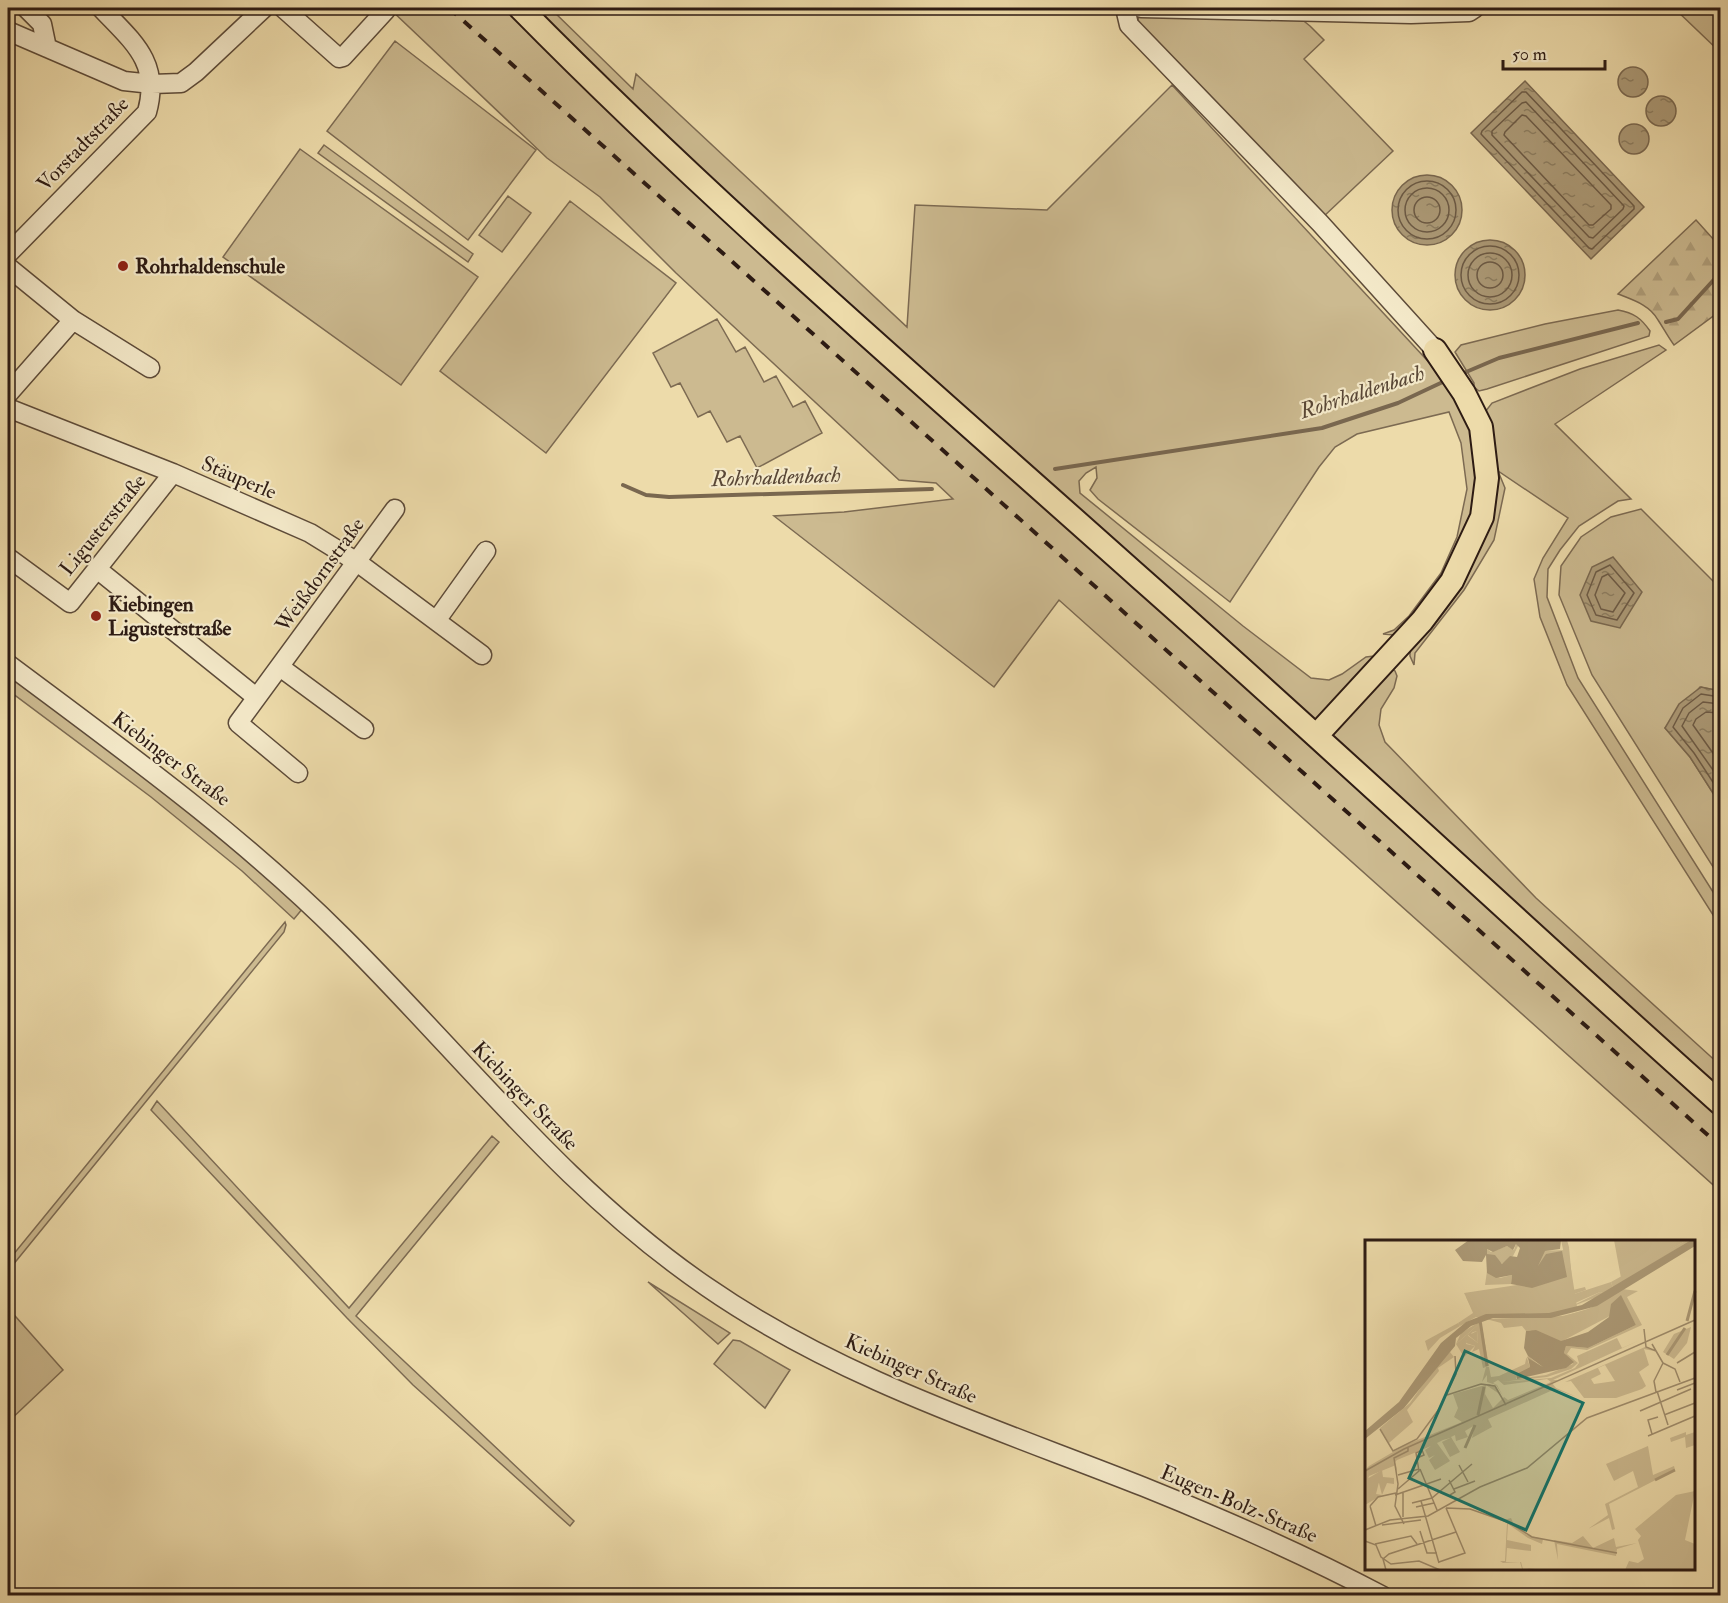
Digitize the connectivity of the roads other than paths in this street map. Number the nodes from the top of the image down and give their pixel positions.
1 (26, 8) edge
2 (101, 8) edge
3 (264, 8) edge
4 (283, 8) edge
5 (383, 8) edge
6 (520, 8) edge
7 (1125, 8) edge
8 (1141, 8) edge
9 (1475, 8) edge
10 (8, 31) edge
11 (48, 48) junction
12 (152, 84) junction
13 (8, 254) edge
14 (8, 267) edge
15 (73, 320) junction
16 (1440, 356) joint
17 (150, 368) dead end
18 (8, 394) edge
19 (8, 408) edge
20 (173, 473) junction
21 (395, 509) dead end
22 (486, 551) dead end
23 (10, 559) dead end
24 (357, 562) junction
25 (97, 569) junction
26 (436, 621) junction
27 (482, 655) dead end
28 (8, 664) edge
29 (280, 667) junction
30 (256, 698) junction
31 (364, 729) dead end
32 (1316, 736) junction
33 (298, 773) dead end
34 (1720, 1103) edge
35 (1075, 1461) joint
36 (1383, 1596) edge

1 - 11 street
2 - 12 street
3 - 12 street
4 - 5 street
6 - 32 main road
7 - 16 street
8 - 9 street
10 - 11 street
11 - 12 street
12 - 13 street, Vorstadtstraße
14 - 15 street
15 - 17 street
15 - 18 street
16 - 32 main road
19 - 20 street, Stäuperle
20 - 24 street, Stäuperle
20 - 25 street, Ligusterstraße
21 - 24 street, Weißdornstraße
22 - 26 street
23 - 25 street, Ligusterstraße
24 - 26 street, Stäuperle
24 - 29 street, Weißdornstraße
25 - 30 street
26 - 27 street, Stäuperle
28 - 35 street, Kiebinger Straße
29 - 30 street, Weißdornstraße
29 - 31 street, Weißdornstraße
30 - 33 street, Weißdornstraße
32 - 34 main road
35 - 36 street, Eugen-Bolz-Straße

